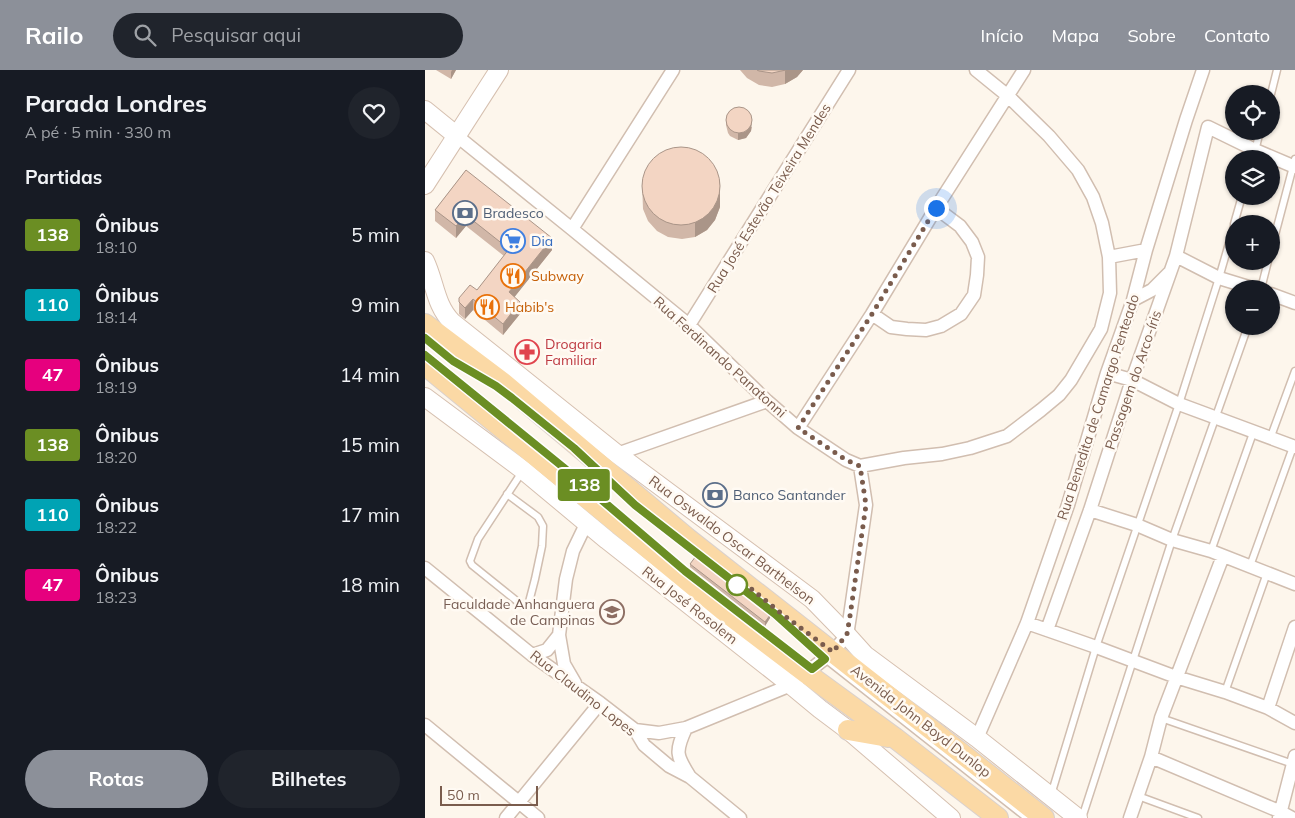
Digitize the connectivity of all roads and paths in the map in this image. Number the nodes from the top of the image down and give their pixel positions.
1 (499, 70) edge
2 (673, 70) edge
3 (849, 70) edge
4 (977, 70) edge
5 (1023, 70) edge
6 (1203, 70) edge
7 (1277, 70) edge
8 (1273, 85) edge
9 (1008, 96) junction
10 (425, 110) edge
11 (457, 136) junction
12 (1247, 150) edge
13 (1280, 160) edge
14 (1294, 164) edge
15 (425, 185) edge
16 (936, 208) junction
17 (1280, 216) edge
18 (572, 229) junction
19 (1146, 250) junction
20 (1176, 256) junction
21 (1109, 257) junction
22 (1225, 257) edge
23 (425, 261) edge
24 (1171, 271) junction
25 (1219, 278) junction
26 (1226, 280) edge
27 (1280, 297) edge
28 (1133, 300) junction
29 (1295, 303) edge
30 (872, 314) junction
31 (425, 324) edge
32 (689, 325) junction
33 (1245, 335) edge
34 (425, 338) edge
35 (425, 365) edge
36 (1295, 371) edge
37 (1107, 373) junction
38 (1132, 380) junction
39 (425, 397) edge
40 (767, 401) junction
41 (1179, 404) junction
42 (1216, 419) junction
43 (798, 428) junction
44 (1253, 432) junction
45 (1270, 439) junction
46 (1294, 447) edge
47 (617, 454) junction
48 (860, 466) junction
49 (523, 470) junction
50 (622, 492) dead end
51 (507, 494) junction
52 (1090, 510) junction
53 (651, 517) dead end
54 (587, 522) junction
55 (631, 525) dead end
56 (1137, 525) junction
57 (1172, 540) junction
58 (1217, 554) junction
59 (1250, 566) junction
60 (425, 568) edge
61 (1267, 573) junction
62 (1295, 584) edge
63 (717, 596) dead end
64 (1027, 623) junction
65 (789, 627) dead end
66 (1295, 627) edge
67 (1047, 630) junction
68 (847, 634) junction
69 (559, 635) junction
70 (772, 638) dead end
71 (1096, 647) junction
72 (825, 654) junction
73 (532, 655) junction
74 (1133, 661) junction
75 (808, 676) junction
76 (1176, 677) junction
77 (577, 686) junction
78 (1225, 692) junction
79 (845, 693) dead end
80 (600, 703) junction
81 (1268, 708) junction
82 (1161, 718) junction
83 (1295, 723) edge
84 (425, 725) edge
85 (686, 728) junction
86 (635, 730) junction
87 (848, 730) junction
88 (895, 738) junction
89 (977, 738) junction
90 (1151, 757) junction
91 (1294, 760) edge
92 (689, 777) junction
93 (965, 783) dead end
94 (1051, 796) junction
95 (1138, 796) junction
96 (519, 802) junction
97 (1280, 815) edge
98 (506, 818) edge
99 (538, 818) edge
100 (740, 818) edge
101 (951, 818) edge
102 (998, 818) edge
103 (1027, 818) edge
104 (1044, 818) edge
105 (1078, 818) edge
106 (1082, 818) edge
107 (1130, 818) edge
108 (1197, 818) edge
109 (1292, 818) edge

1 - 11 street
2 - 18 street
3 - 32 street, Rua José Estevão Teixeira Mendes
4 - 9 street
5 - 9 street
6 - 19 street, Rua Benedita de Camargo Penteado
7 - 8 lane
9 - 16 street
9 - 21 street
10 - 11 street, Rua Ferdinando Panatonni
11 - 15 street
11 - 18 street, Rua Ferdinando Panatonni
12 - 20 street, Passagem do Arco-íris
13 - 14 street
14 - 17 lane
16 - 30 street
16 - 30 street
18 - 32 street, Rua Ferdinando Panatonni
19 - 21 street
19 - 28 street, Rua Benedita de Camargo Penteado
20 - 24 street, Passagem do Arco-íris
20 - 25 street
21 - 48 street
22 - 25 lane
23 - 47 street, Rua Oswaldo Oscar Barthelson
24 - 28 street
24 - 38 street, Passagem do Arco-íris
25 - 26 street
25 - 41 lane
27 - 29 street
28 - 37 street, Rua Benedita de Camargo Penteado
30 - 43 street
31 - 72 main road, Avenida John Boyd Dunlop
32 - 40 street, Rua Ferdinando Panatonni
33 - 42 lane
34 - 50 lane
35 - 75 main road
36 - 45 lane
37 - 38 street
37 - 64 street, Rua Benedita de Camargo Penteado
38 - 41 street
38 - 52 street, Passagem do Arco-íris
39 - 49 street, Rua José Rosolem
40 - 43 street, Rua Ferdinando Panatonni
40 - 47 street
41 - 42 street
41 - 56 lane
42 - 44 street
42 - 57 lane
43 - 48 street, Rua Ferdinando Panatonni
44 - 45 street
44 - 58 lane
45 - 46 street
46 - 59 lane
47 - 68 street, Rua Oswaldo Oscar Barthelson
48 - 68 street
49 - 51 lane
49 - 54 street, Rua José Rosolem
51 - 51 lane
52 - 56 street
52 - 67 street, Passagem do Arco-íris
53 - 65 lane
54 - 69 street
54 - 75 street, Rua José Rosolem
55 - 63 lane
56 - 57 street
56 - 71 lane
57 - 58 street
57 - 74 lane
58 - 59 street
58 - 76 street
59 - 61 street
60 - 73 street, Rua Claudino Lopes
61 - 62 street
61 - 78 lane
64 - 67 street
64 - 89 street, Rua Benedita de Camargo Penteado
66 - 81 street
67 - 71 street
68 - 72 street
68 - 89 street, Rua Oswaldo Oscar Barthelson
69 - 73 street
69 - 77 street
70 - 75 lane
71 - 74 street
71 - 94 lane
72 - 75 street
72 - 103 lane
72 - 104 main road, Avenida John Boyd Dunlop
73 - 77 street, Rua Claudino Lopes
74 - 76 street
74 - 106 lane
75 - 85 street
75 - 87 street, Rua José Rosolem
75 - 88 main road
76 - 78 street
76 - 82 street
77 - 80 street, Rua Claudino Lopes
78 - 81 street
79 - 93 lane
80 - 86 street, Rua Claudino Lopes
80 - 96 street
81 - 83 street
82 - 90 street
82 - 91 lane
84 - 96 street
85 - 86 street
85 - 92 street
86 - 92 street, Rua Claudino Lopes
87 - 88 main road
87 - 101 street, Rua José Rosolem
88 - 102 main road
89 - 94 street, Rua Oswaldo Oscar Barthelson
90 - 95 street
90 - 97 street
91 - 97 street
92 - 100 street, Rua Claudino Lopes
94 - 105 street, Rua Oswaldo Oscar Barthelson
95 - 107 street
95 - 108 lane
96 - 98 street
96 - 99 street
97 - 109 street

